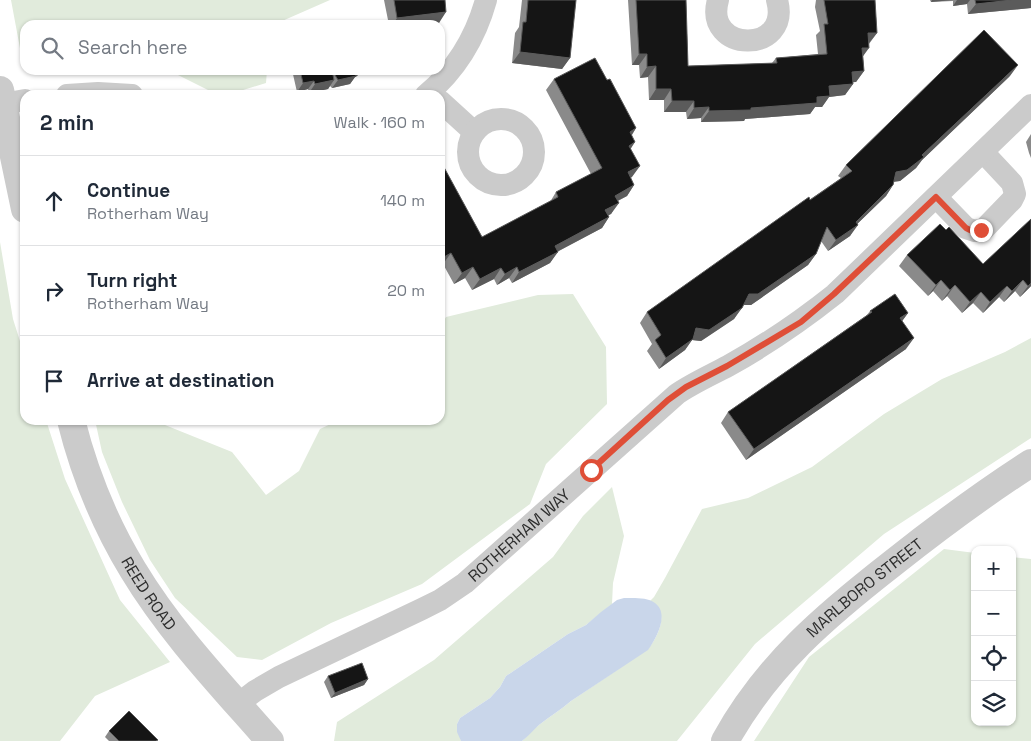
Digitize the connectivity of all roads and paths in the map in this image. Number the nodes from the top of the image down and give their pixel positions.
1 (486, 0) edge
2 (718, 0) edge
3 (777, 0) edge
4 (436, 90) edge
5 (9, 98) edge
6 (1031, 105) edge
7 (445, 106) edge
8 (474, 132) dead end
9 (983, 152) junction
10 (20, 174) edge
11 (936, 197) junction
12 (72, 425) edge
13 (1031, 463) edge
14 (238, 704) junction
15 (270, 741) edge
16 (725, 741) edge

1 - 4 street
2 - 3 street
5 - 10 street
6 - 9 street, ROTHERHAM WAY
7 - 8 street
9 - 11 street, ROTHERHAM WAY
9 - 11 street
11 - 14 street, ROTHERHAM WAY
12 - 14 street, REED ROAD
13 - 16 street, MARLBORO STREET
14 - 15 street, REED ROAD

